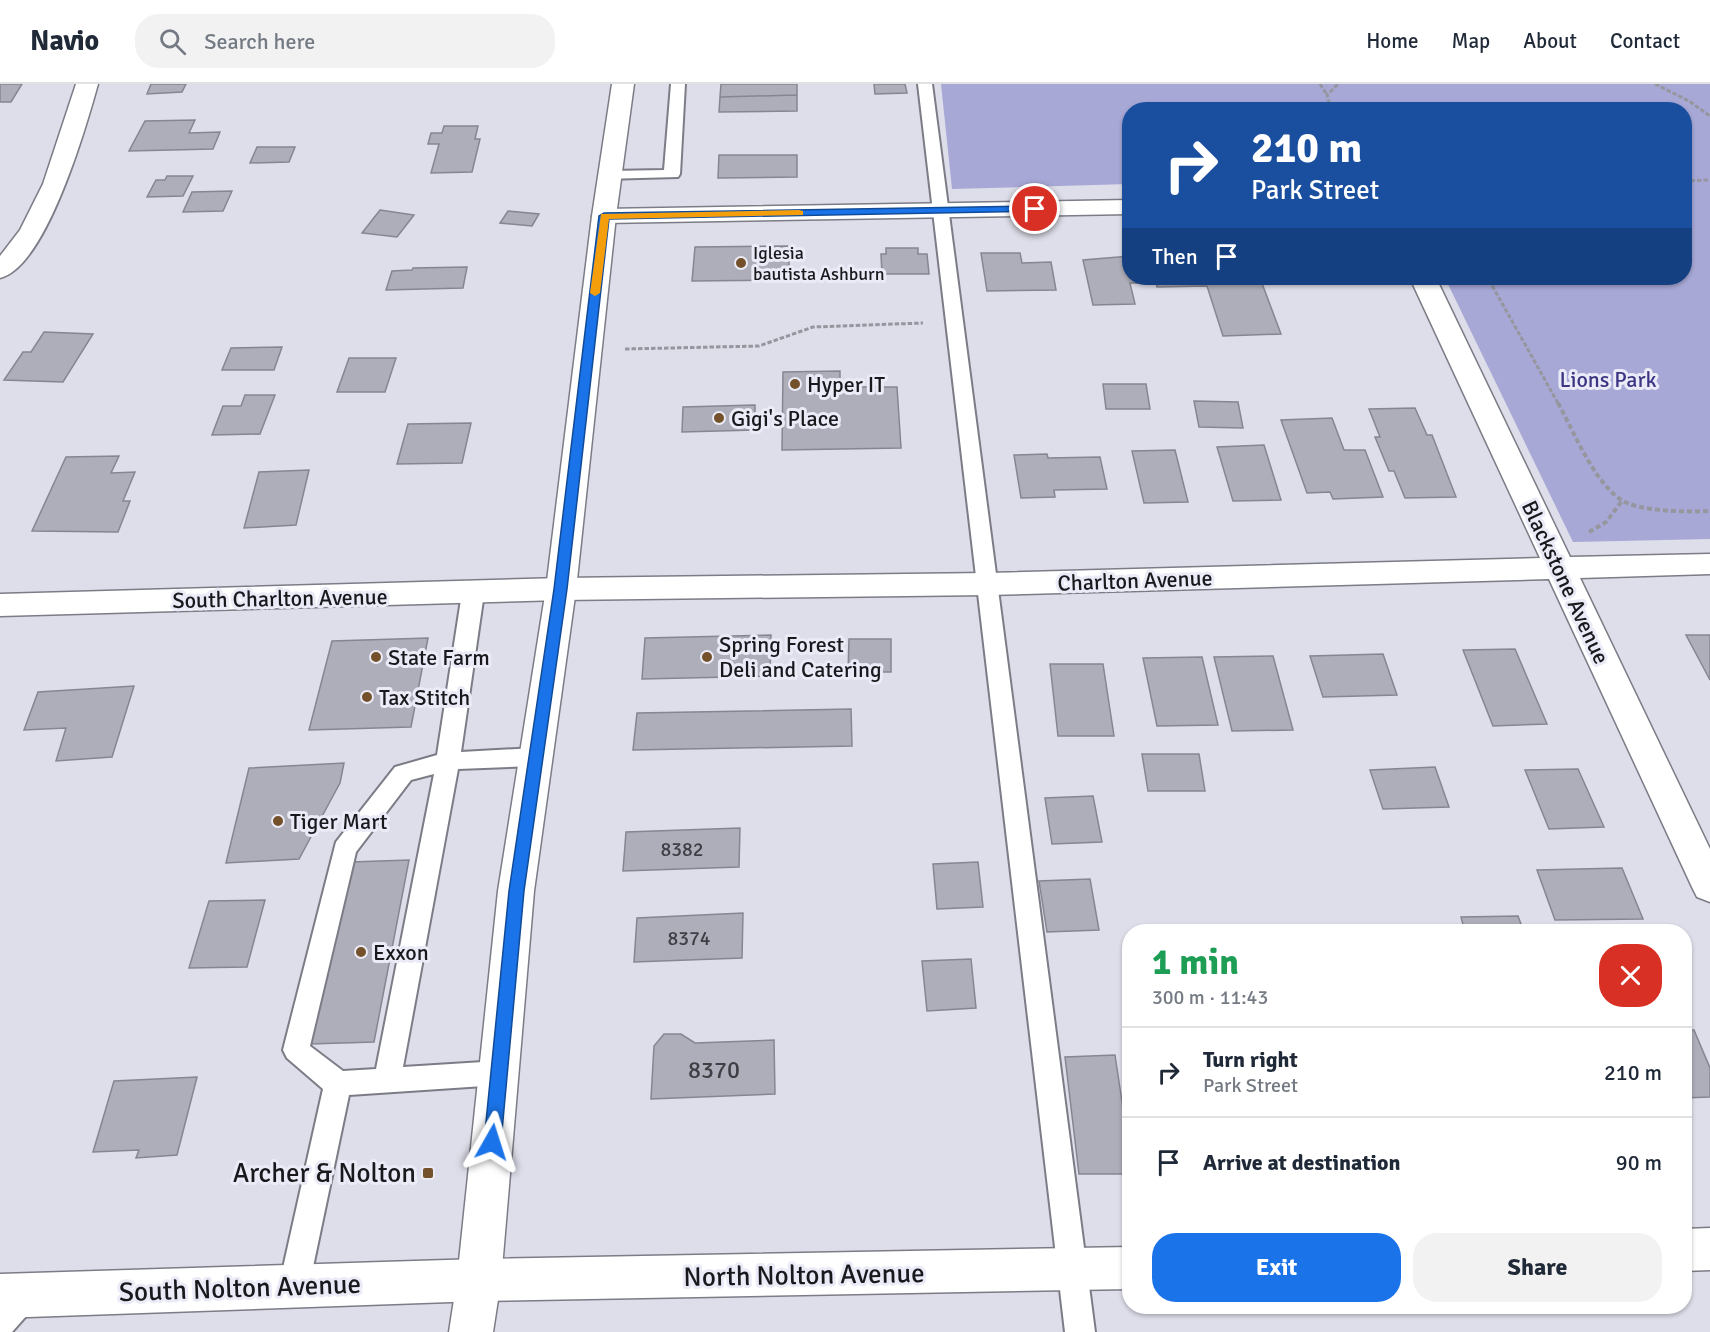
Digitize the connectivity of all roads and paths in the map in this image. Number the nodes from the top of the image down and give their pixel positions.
1 (87, 84) edge
2 (623, 84) edge
3 (678, 84) edge
4 (925, 84) edge
5 (1320, 84) edge
6 (1338, 84) edge
7 (1655, 84) edge
8 (1327, 95) junction
9 (1329, 102) edge
10 (1688, 102) edge
11 (1692, 104) edge
12 (1710, 116) edge
13 (609, 176) junction
14 (1710, 180) edge
15 (1692, 181) edge
16 (1122, 207) edge
17 (941, 210) junction
18 (604, 216) junction
19 (0, 271) edge
20 (1426, 285) edge
21 (1492, 285) edge
22 (955, 322) junction
23 (588, 350) junction
24 (1622, 501) junction
25 (1710, 511) edge
26 (1554, 558) junction
27 (1710, 564) edge
28 (988, 584) junction
29 (561, 589) junction
30 (473, 593) junction
31 (0, 605) edge
32 (535, 757) junction
33 (447, 762) junction
34 (1710, 887) edge
35 (499, 1073) junction
36 (387, 1080) junction
37 (338, 1084) junction
38 (1710, 1249) edge
39 (1692, 1250) edge
40 (1122, 1268) edge
41 (1073, 1270) junction
42 (479, 1280) junction
43 (294, 1286) junction
44 (8, 1305) edge
45 (471, 1332) edge
46 (1080, 1332) edge

1 - 19 street
2 - 13 street
3 - 13 lane
4 - 17 lane
5 - 8 path
6 - 8 path
7 - 10 path
8 - 9 path
11 - 12 path
13 - 18 street
14 - 15 path
16 - 17 street
17 - 18 street
17 - 22 lane
18 - 23 street
20 - 26 street, Blackstone Avenue
21 - 24 path
22 - 23 path
22 - 28 lane
23 - 29 street
24 - 25 path
24 - 26 path
26 - 27 street, Charlton Avenue
26 - 28 street, Charlton Avenue
26 - 34 street, Blackstone Avenue
28 - 29 street, Charlton Avenue
28 - 41 lane
29 - 30 street, South Charlton Avenue
29 - 32 street
30 - 31 street, South Charlton Avenue
30 - 33 lane
32 - 33 lane
32 - 35 street
33 - 36 lane
33 - 37 lane
35 - 36 lane
35 - 42 street
36 - 37 lane
37 - 43 lane
38 - 39 street
40 - 41 street, North Nolton Avenue
41 - 42 street, North Nolton Avenue
41 - 46 lane
42 - 43 street, South Nolton Avenue
42 - 45 street
43 - 44 street, South Nolton Avenue

